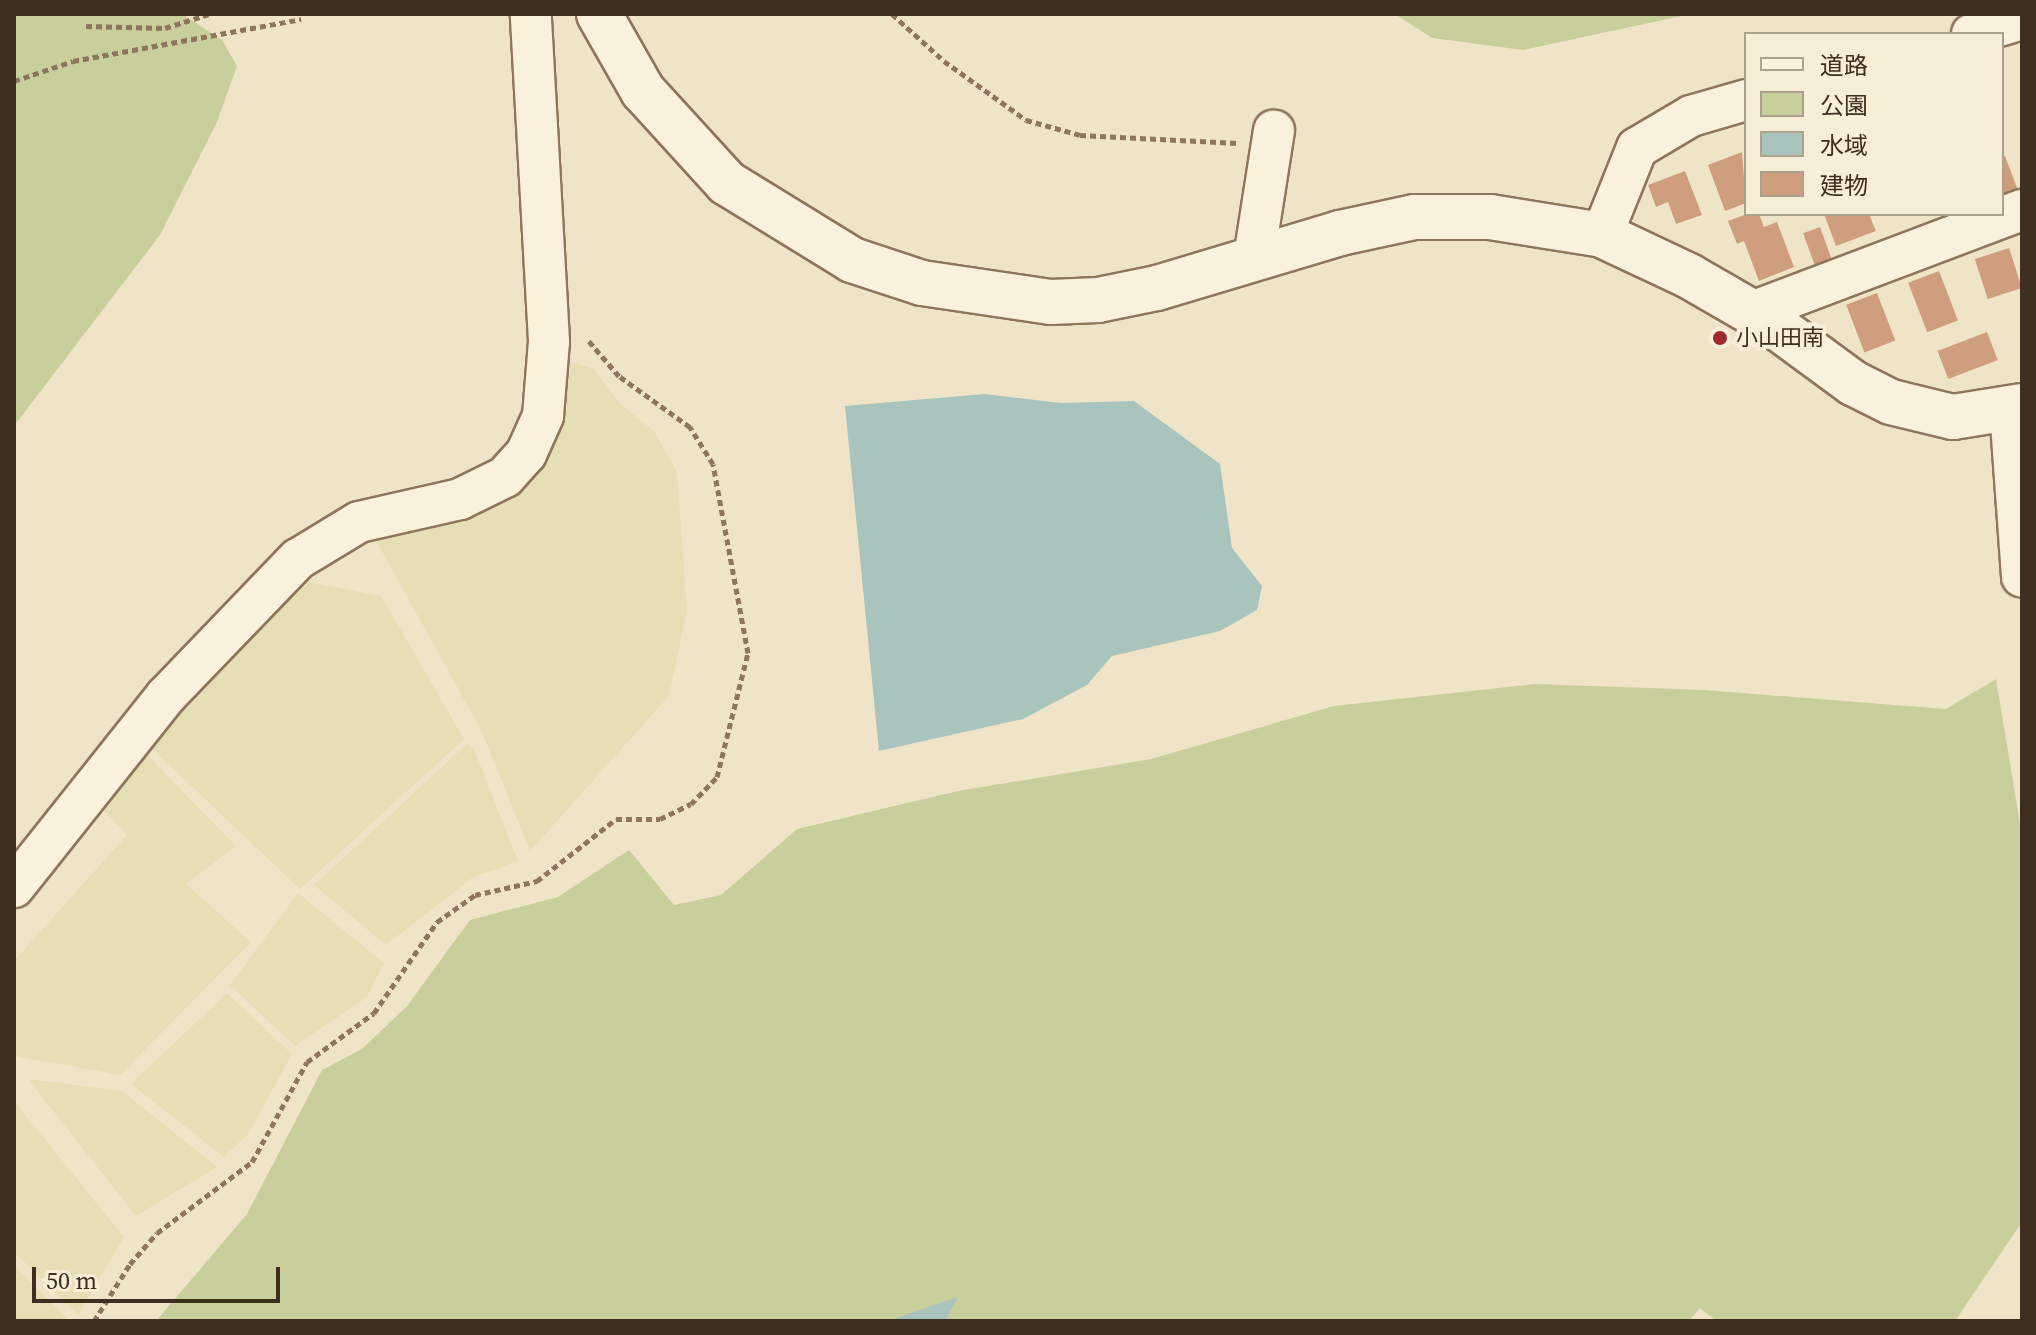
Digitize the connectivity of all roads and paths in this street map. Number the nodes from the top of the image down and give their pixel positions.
1 (209, 14) edge
2 (531, 14) edge
3 (599, 14) edge
4 (892, 14) edge
5 (301, 19) dead end
6 (2022, 19) edge
7 (86, 26) dead end
8 (1979, 32) edge
9 (14, 81) edge
10 (1744, 101) edge
11 (1272, 141) joint
12 (2022, 210) edge
13 (1602, 235) junction
14 (1254, 258) junction
15 (1752, 312) junction
16 (585, 335) dead end
17 (2016, 408) edge
18 (2022, 577) edge
19 (14, 887) edge
20 (94, 1321) edge

1 - 7 path
2 - 19 street
3 - 14 street
4 - 11 path
5 - 9 path
6 - 8 street
10 - 13 street
11 - 14 street
12 - 15 street
13 - 14 street
13 - 15 street
15 - 17 street
16 - 20 path
17 - 18 street

